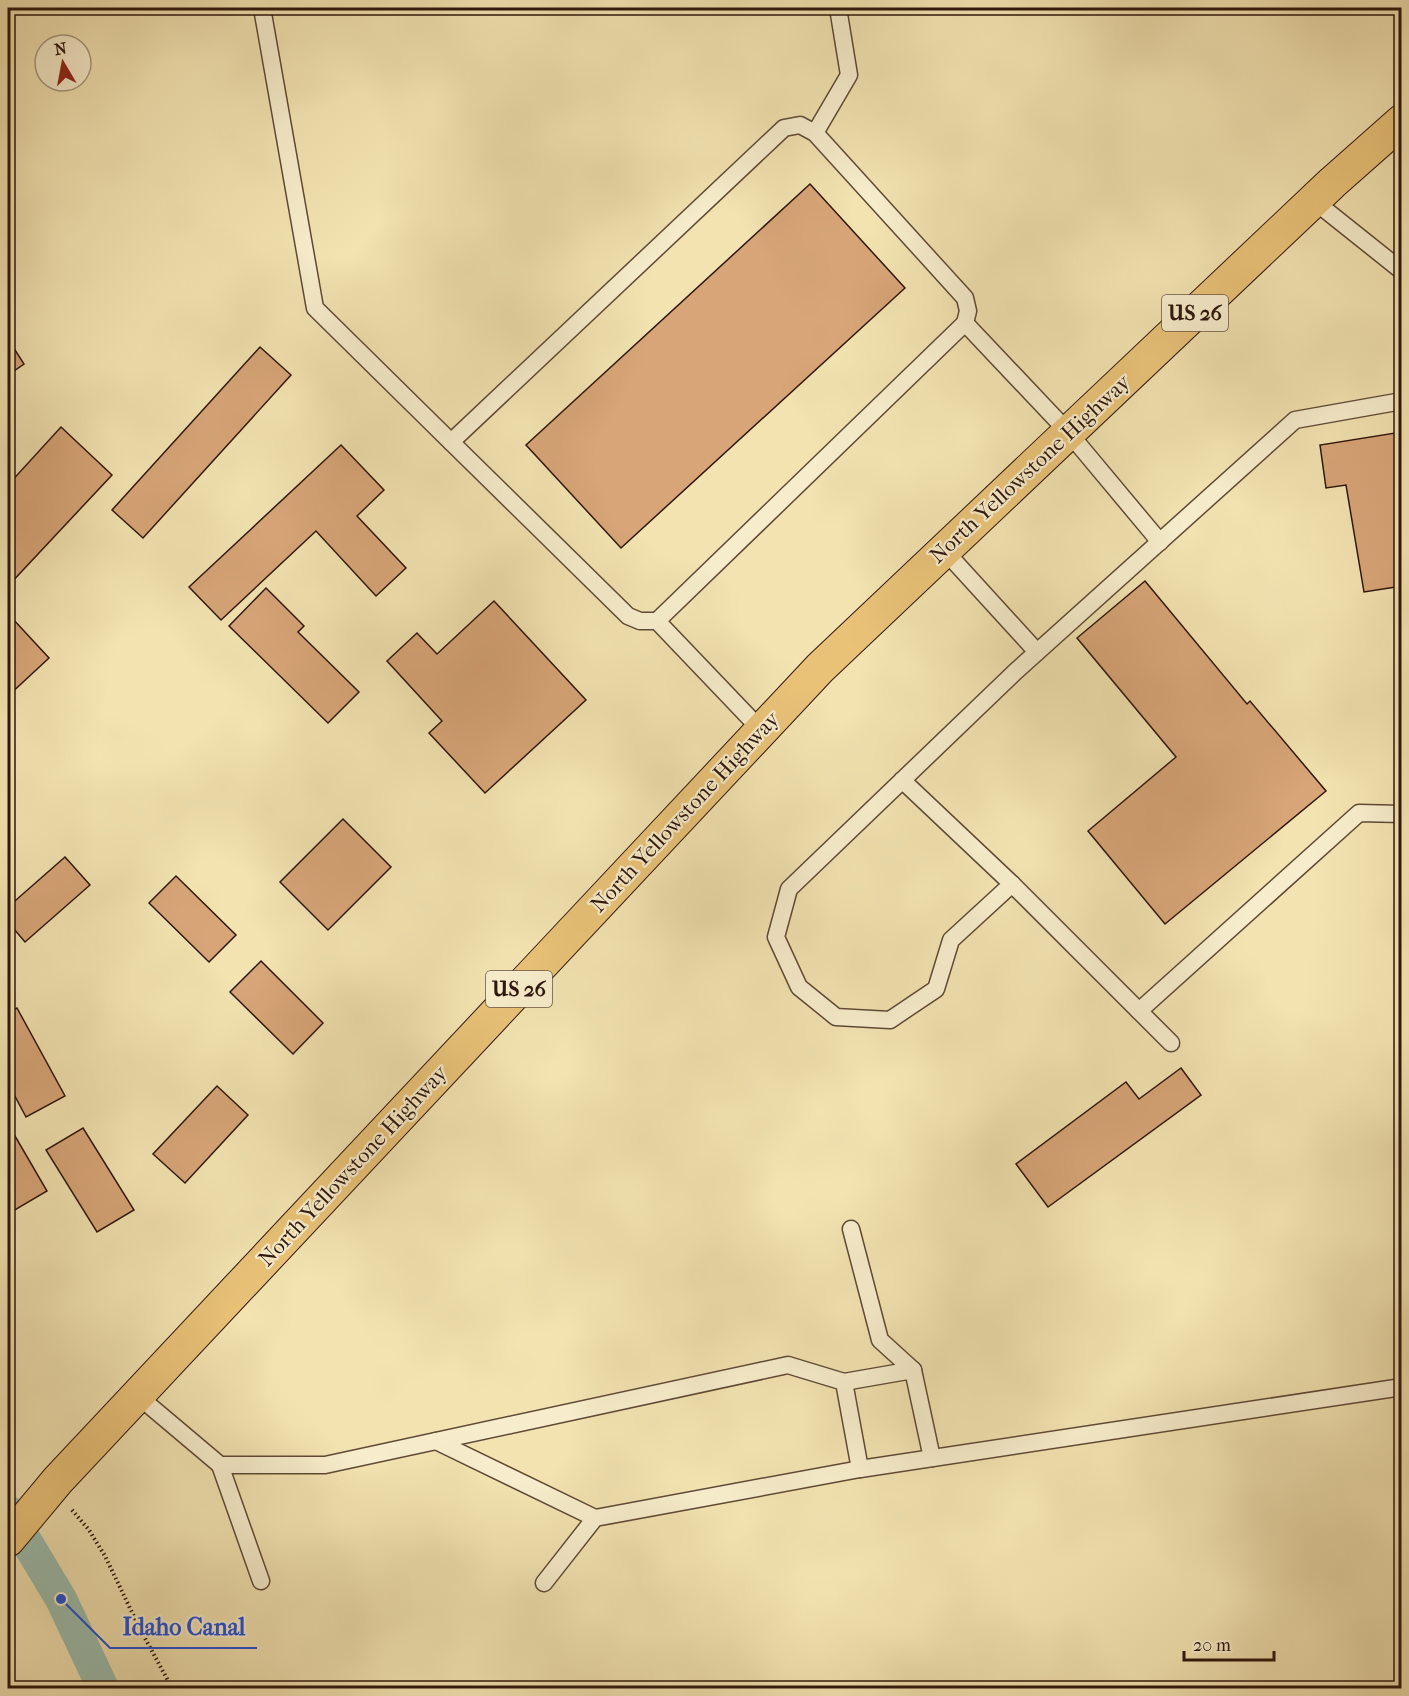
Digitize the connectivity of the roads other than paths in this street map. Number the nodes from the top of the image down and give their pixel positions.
1 (262, 8) edge
2 (838, 8) edge
3 (1401, 121) edge
4 (815, 133) junction
5 (1313, 200) junction
6 (1401, 271) edge
7 (965, 323) junction
8 (1401, 401) edge
9 (1069, 432) junction
10 (451, 442) junction
11 (1160, 542) junction
12 (944, 550) junction
13 (657, 621) junction
14 (1037, 652) junction
15 (762, 731) junction
16 (902, 780) junction
17 (1401, 814) edge
18 (1012, 884) junction
19 (1139, 1011) junction
20 (1171, 1043) dead end
21 (851, 1229) dead end
22 (913, 1370) junction
23 (844, 1382) junction
24 (1401, 1387) edge
25 (137, 1395) junction
26 (436, 1441) junction
27 (932, 1458) junction
28 (220, 1465) junction
29 (860, 1469) junction
30 (595, 1518) junction
31 (8, 1540) edge
32 (261, 1581) dead end
33 (544, 1583) dead end

1 - 10 lane
2 - 4 lane
3 - 5 highway, North Yellowstone Highway / US 26
4 - 7 lane
4 - 10 lane
5 - 6 lane
5 - 9 highway, North Yellowstone Highway / US 26
7 - 9 lane
7 - 13 lane
8 - 11 lane
9 - 11 lane
9 - 12 highway, North Yellowstone Highway / US 26
10 - 13 lane
11 - 14 lane
12 - 14 lane
12 - 15 highway, North Yellowstone Highway / US 26
13 - 15 lane
14 - 16 lane
15 - 25 highway, North Yellowstone Highway / US 26
16 - 18 lane
16 - 18 lane
17 - 19 lane
18 - 19 lane
19 - 20 lane
21 - 22 lane
22 - 23 lane
22 - 27 lane
23 - 26 lane
23 - 29 lane
24 - 27 lane
25 - 28 lane
25 - 31 highway, North Yellowstone Highway / US 26
26 - 28 lane
26 - 30 lane
27 - 29 lane
28 - 32 lane
29 - 30 lane
30 - 33 lane

